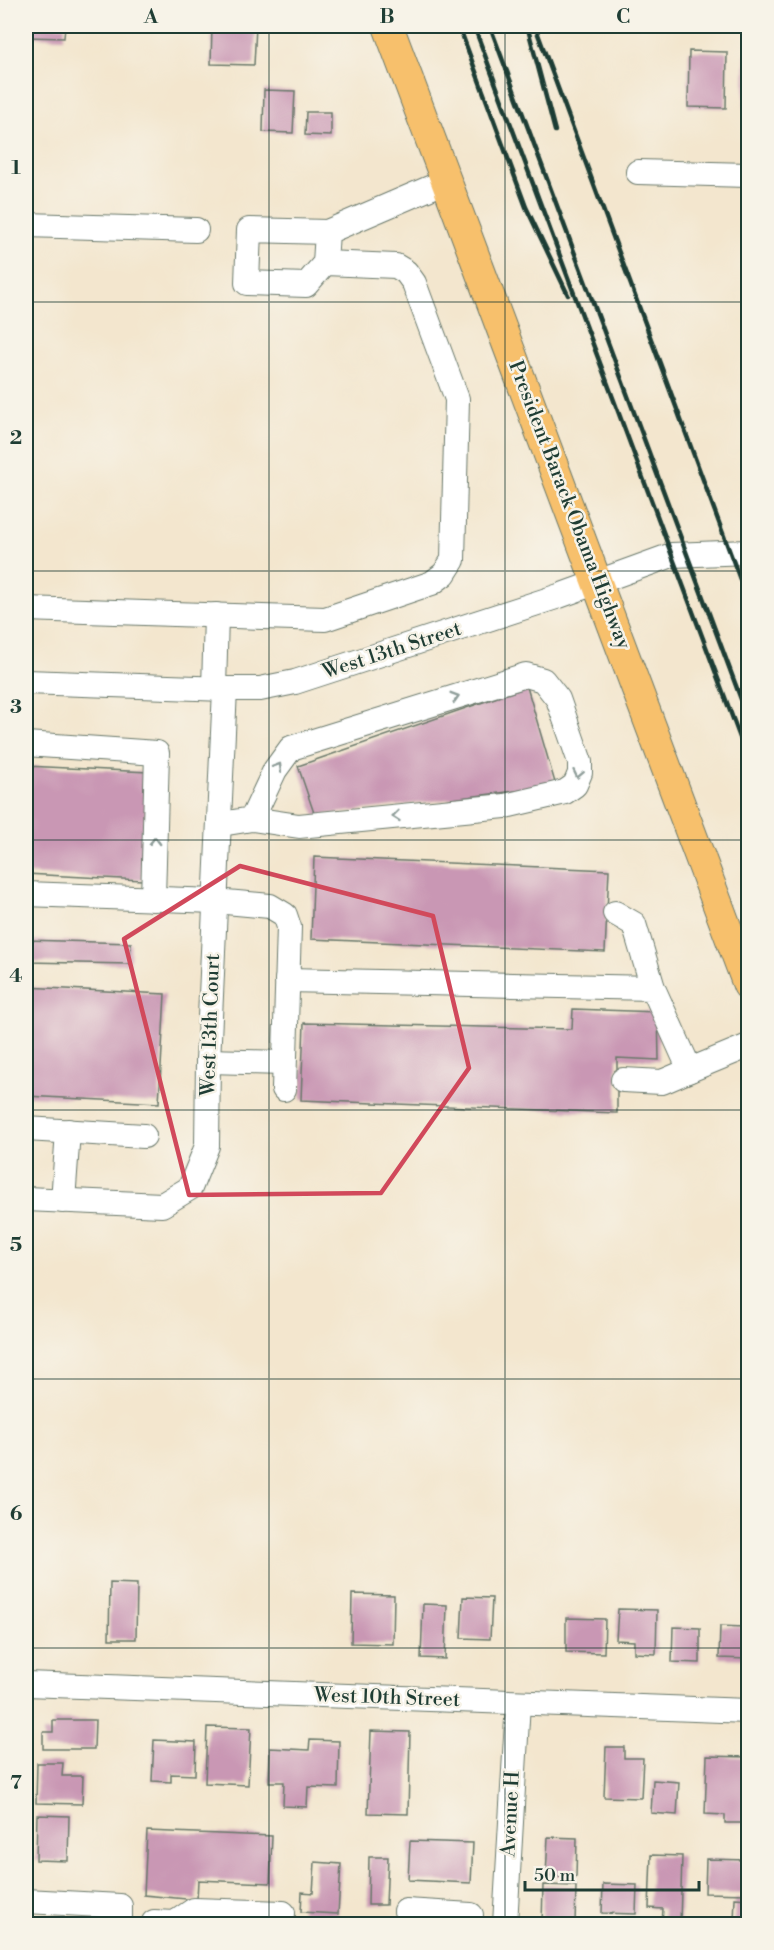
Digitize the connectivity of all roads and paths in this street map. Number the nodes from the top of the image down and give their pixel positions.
1 (388, 26) edge
2 (638, 172) dead end
3 (748, 175) edge
4 (446, 181) junction
5 (26, 225) edge
6 (196, 230) dead end
7 (327, 232) junction
8 (326, 263) junction
9 (748, 552) edge
10 (598, 583) junction
11 (26, 609) edge
12 (216, 615) junction
13 (26, 682) edge
14 (219, 688) junction
15 (26, 744) edge
16 (252, 819) junction
17 (221, 824) junction
18 (26, 894) edge
19 (153, 899) junction
20 (215, 901) junction
21 (615, 913) dead end
22 (287, 980) junction
23 (748, 985) edge
24 (653, 988) junction
25 (748, 1046) edge
26 (208, 1061) junction
27 (284, 1063) junction
28 (690, 1070) junction
29 (623, 1080) dead end
30 (284, 1089) dead end
31 (26, 1129) edge
32 (68, 1131) junction
33 (144, 1136) dead end
34 (26, 1199) edge
35 (63, 1201) junction
36 (26, 1684) edge
37 (518, 1703) junction
38 (748, 1710) edge
39 (26, 1901) edge
40 (406, 1911) dead end
41 (471, 1915) dead end
42 (438, 1919) edge
43 (120, 1924) edge
44 (154, 1924) edge
45 (282, 1924) edge
46 (505, 1924) edge

1 - 4 main road, President Barack Obama Highway
2 - 3 street
4 - 7 street
4 - 10 main road, President Barack Obama Highway
5 - 6 street
7 - 8 street
7 - 8 street
8 - 12 street
9 - 10 street, West 13th Street
10 - 14 street, West 13th Street
10 - 23 main road, President Barack Obama Highway
11 - 12 street
12 - 14 street, West 13th Court
13 - 14 street, West 13th Street
14 - 17 street, West 13th Court
19 -> 15 street
16 -> 16 street
16 - 17 street
17 - 20 street, West 13th Court
18 - 19 street
19 - 20 street
20 - 22 street
20 - 26 street, West 13th Court
21 - 24 street
22 - 24 street
22 - 27 street
24 - 28 street
25 - 28 street
26 - 27 street
26 - 35 street, West 13th Court
27 - 30 street
28 - 29 street
31 - 32 street
32 - 33 street
32 - 35 street
34 - 35 street, West 13th Court
36 - 37 street, West 10th Street
37 - 38 street, West 10th Street
37 - 46 street, Avenue H
39 - 43 street
40 - 42 street
41 - 42 street
44 - 45 street

